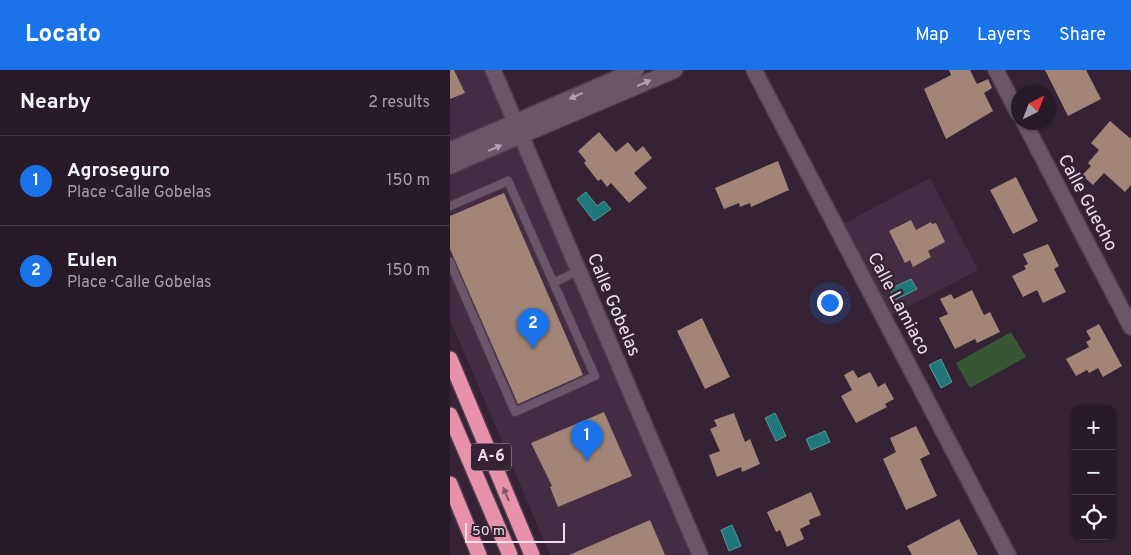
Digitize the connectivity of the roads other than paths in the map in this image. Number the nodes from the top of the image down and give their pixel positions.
1 (493, 70) edge
2 (636, 70) edge
3 (675, 70) edge
4 (754, 70) edge
5 (996, 70) edge
6 (1011, 99) edge
7 (518, 130) junction
8 (1028, 130) edge
9 (450, 150) edge
10 (450, 166) edge
11 (450, 206) edge
12 (450, 262) edge
13 (578, 271) junction
14 (554, 282) junction
15 (1131, 327) edge
16 (450, 359) edge
17 (450, 414) edge
18 (450, 484) edge
19 (479, 555) edge
20 (510, 555) edge
21 (532, 555) edge
22 (700, 555) edge
23 (1008, 555) edge

1 - 7 street, Calle Gobelas
2 -> 7 street
7 -> 3 street
4 - 23 street, Calle Lamiaco
5 - 6 street
7 - 9 street
10 -> 7 street
7 - 13 street, Calle Gobelas
8 - 15 street, Calle Guecho
11 - 14 lane
12 - 14 lane
13 - 14 lane
13 - 22 street, Calle Gobelas
21 -> 16 highway, A-6
17 - 20 highway
18 - 19 highway, A-6

